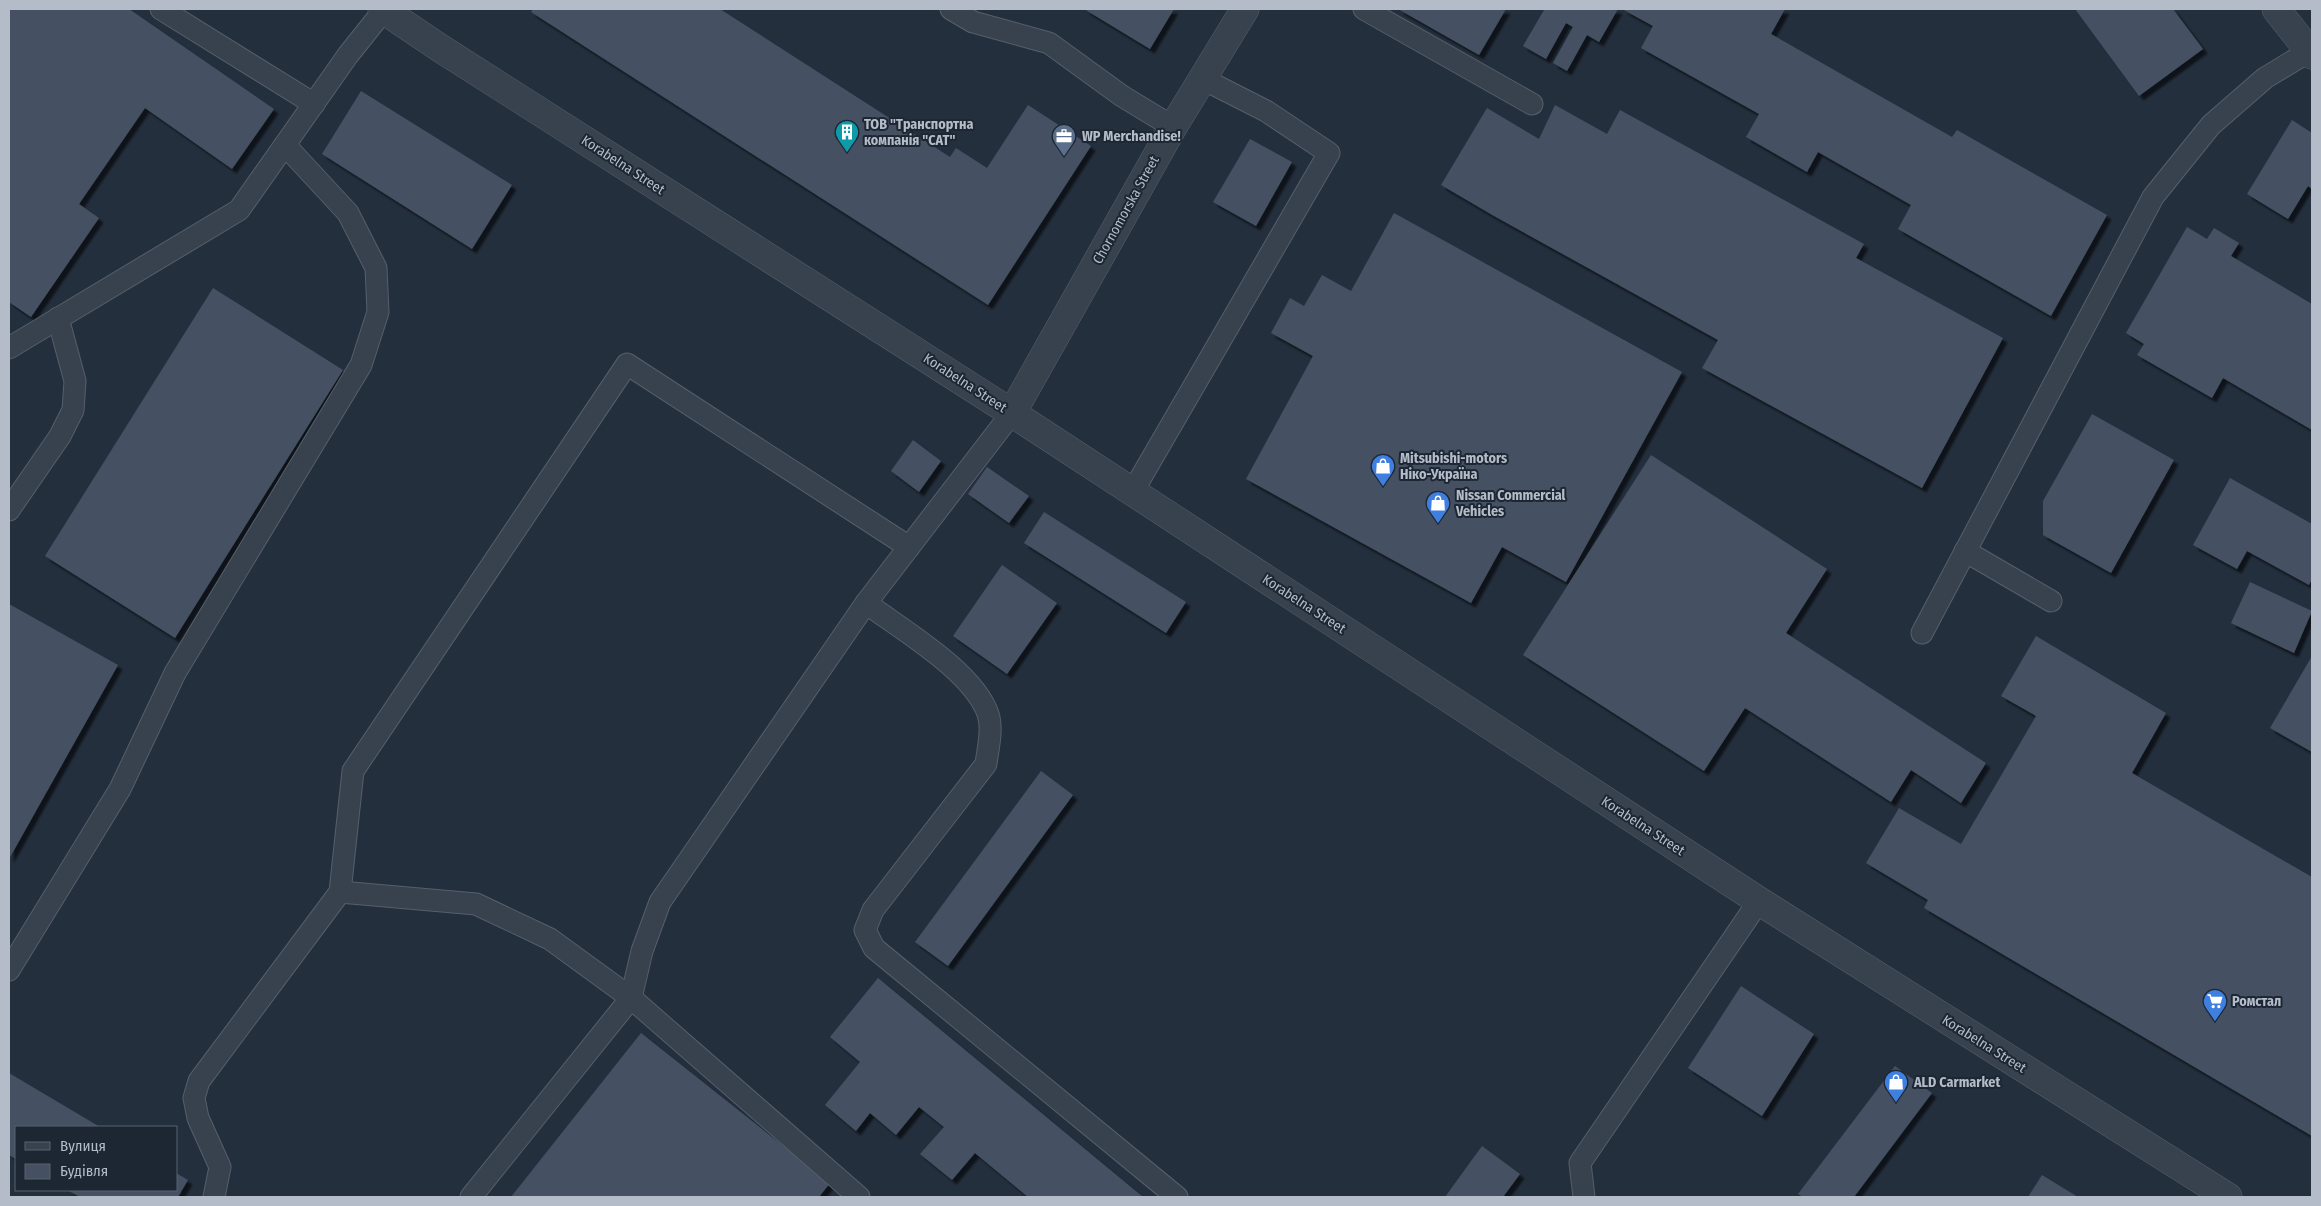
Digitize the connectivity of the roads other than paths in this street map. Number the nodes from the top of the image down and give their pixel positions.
1 (161, 9) edge
2 (383, 9) edge
3 (951, 9) edge
4 (1245, 9) edge
5 (1364, 9) edge
6 (2276, 9) edge
7 (2310, 54) edge
8 (1202, 79) junction
9 (314, 104) junction
10 (1532, 104) dead end
11 (1173, 127) junction
12 (285, 145) junction
13 (58, 318) junction
14 (9, 348) edge
15 (1012, 413) junction
16 (1133, 491) junction
17 (9, 510) edge
18 (909, 547) junction
19 (1965, 552) junction
20 (2052, 601) dead end
21 (866, 603) junction
22 (1922, 633) dead end
23 (340, 892) junction
24 (1759, 901) junction
25 (9, 970) edge
26 (631, 998) junction
27 (1580, 1163) junction
28 (214, 1197) edge
29 (471, 1197) edge
30 (859, 1197) edge
31 (1176, 1197) edge
32 (1572, 1197) edge
33 (1584, 1197) edge
34 (2228, 1197) edge

1 - 9 lane
2 - 9 lane
2 - 15 street, Korabelna Street
3 - 11 lane
4 - 8 street, Chornomorska Street
5 - 10 lane
6 - 7 street
7 - 19 lane
8 - 11 street, Chornomorska Street
8 - 16 lane
9 - 12 lane
11 - 15 street, Chornomorska Street
12 - 13 lane
12 - 25 lane
13 - 14 lane
13 - 17 lane
15 - 16 street, Korabelna Street
15 - 18 lane
16 - 24 street, Korabelna Street
18 - 21 lane
18 - 23 lane
19 - 20 lane
19 - 22 lane
21 - 26 lane
21 - 31 lane
23 - 26 lane
23 - 28 lane
24 - 27 lane
24 - 34 street, Korabelna Street
26 - 29 lane
26 - 30 lane
27 - 32 lane
27 - 33 lane

